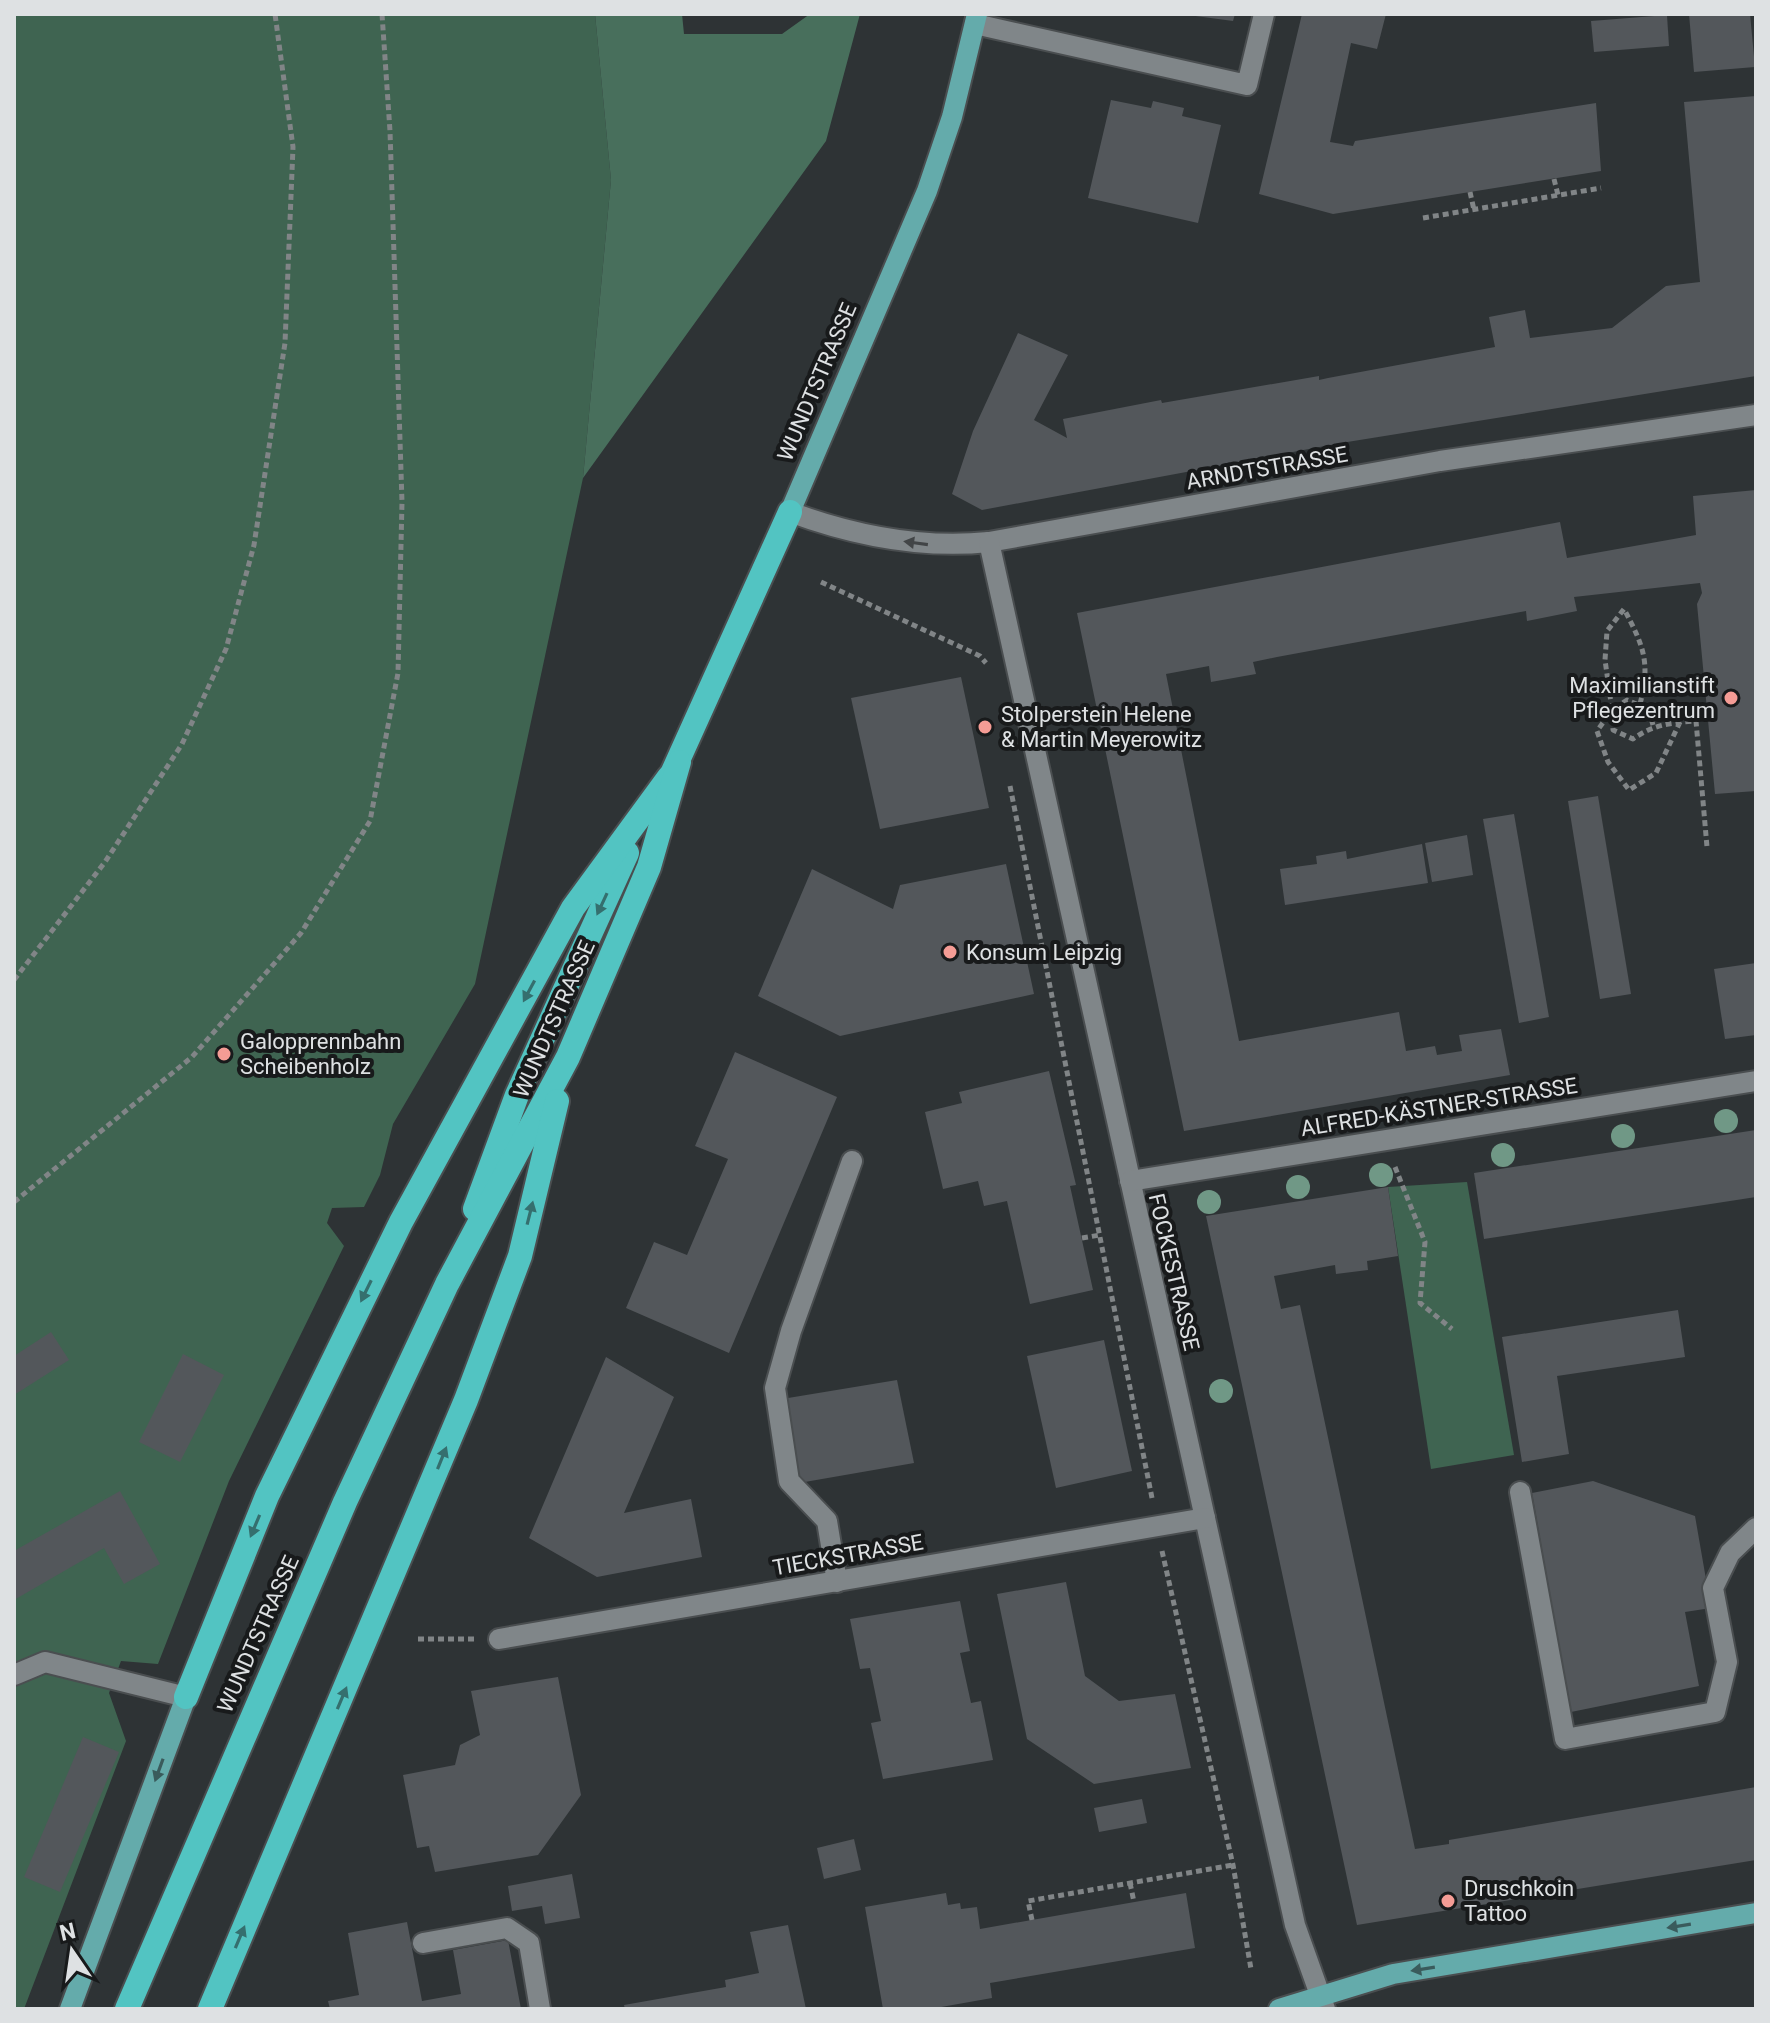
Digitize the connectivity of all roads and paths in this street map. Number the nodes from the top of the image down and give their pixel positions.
1 (275, 14) edge
2 (382, 14) edge
3 (1264, 14) edge
4 (976, 19) edge
5 (1554, 179) dead end
6 (1601, 188) dead end
7 (1470, 192) dead end
8 (1558, 195) junction
9 (1474, 210) junction
10 (1423, 218) dead end
11 (1756, 415) edge
12 (790, 512) junction
13 (989, 542) junction
14 (821, 582) dead end
15 (986, 663) dead end
16 (1640, 704) junction
17 (1612, 710) junction
18 (1680, 722) junction
19 (1653, 725) junction
20 (679, 762) junction
21 (1014, 806) dead end
22 (1707, 847) dead end
23 (14, 980) edge
24 (568, 1057) junction
25 (1756, 1081) edge
26 (1388, 1139) junction
27 (852, 1161) dead end
28 (1130, 1181) junction
29 (14, 1202) edge
30 (1100, 1235) junction
31 (1082, 1238) dead end
32 (447, 1284) junction
33 (1452, 1329) dead end
34 (1520, 1492) dead end
35 (1205, 1518) junction
36 (1157, 1527) junction
37 (1756, 1528) edge
38 (837, 1582) junction
39 (418, 1639) dead end
40 (499, 1639) joint
41 (14, 1675) edge
42 (186, 1697) junction
43 (1233, 1865) junction
44 (1130, 1883) junction
45 (1134, 1902) dead end
46 (1756, 1913) edge
47 (1032, 1920) dead end
48 (423, 1943) dead end
49 (1251, 1969) dead end
50 (1323, 2002) edge
51 (70, 2009) edge
52 (127, 2009) edge
53 (210, 2009) edge
54 (540, 2009) edge
55 (1279, 2009) edge

1 - 23 path
2 - 29 path
3 - 4 street
4 - 12 main road, WUNDTSTRASSE
5 - 8 path
6 - 8 path
7 - 9 path
8 - 9 path
9 - 10 path
11 - 13 street, ARNDTSTRASSE
13 -> 12 street, ARNDTSTRASSE
12 - 20 highway, WUNDTSTRASSE
13 - 28 street, FOCKESTRASSE
14 - 15 path
16 - 17 path
16 - 17 path
16 - 19 path
17 - 18 path
17 - 19 path
18 - 19 path
18 - 22 path
20 - 24 highway, WUNDTSTRASSE
20 -> 32 highway, WUNDTSTRASSE
20 -> 42 highway
21 - 30 path
24 - 32 highway, WUNDTSTRASSE
53 -> 24 highway
25 - 26 street, ALFRED-KÄSTNER-STRASSE
26 - 28 street, ALFRED-KÄSTNER-STRASSE
26 - 33 path
27 - 38 street
28 - 35 street, FOCKESTRASSE
30 - 31 path
30 - 36 path
32 - 52 highway, WUNDTSTRASSE
34 - 37 street
35 - 36 street, TIECKSTRASSE
35 - 50 street, FOCKESTRASSE
36 - 38 street, TIECKSTRASSE
36 - 43 path
38 - 40 street, TIECKSTRASSE
39 - 40 path
41 - 42 street
42 -> 51 main road
43 - 44 path
43 - 49 path
44 - 45 path
44 - 47 path
46 -> 50 main road
48 - 54 street
50 - 55 main road

